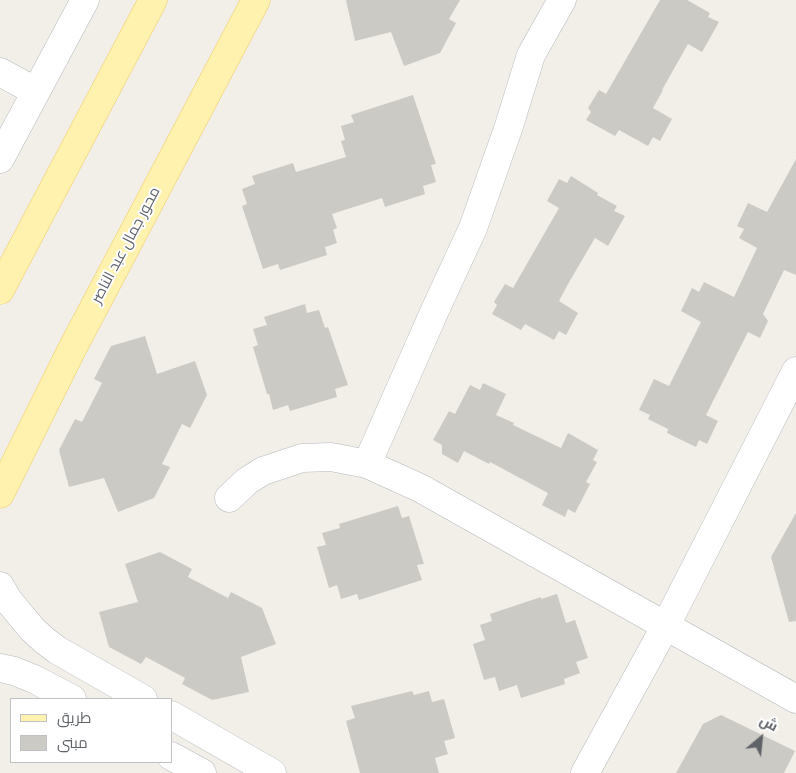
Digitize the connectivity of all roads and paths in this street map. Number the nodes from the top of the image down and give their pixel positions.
1 (85, 0) edge
2 (153, 0) edge
3 (256, 0) edge
4 (562, 0) edge
5 (0, 72) edge
6 (35, 91) junction
7 (0, 159) edge
8 (0, 290) edge
9 (796, 370) edge
10 (367, 464) junction
11 (0, 494) edge
12 (229, 498) dead end
13 (0, 586) edge
14 (665, 627) junction
15 (0, 668) edge
16 (70, 698) edge
17 (142, 698) edge
18 (796, 699) edge
19 (172, 716) edge
20 (172, 757) edge
21 (202, 773) edge
22 (272, 773) edge
23 (586, 773) edge

1 - 6 street
2 - 8 main road
3 - 11 main road, محور جمال عبد الناصر
4 - 10 street
5 - 6 street
6 - 7 street
9 - 14 street
10 - 12 street
10 - 14 street
13 - 17 street
14 - 18 street
14 - 23 street
15 - 16 street
19 - 22 street
20 - 21 street

